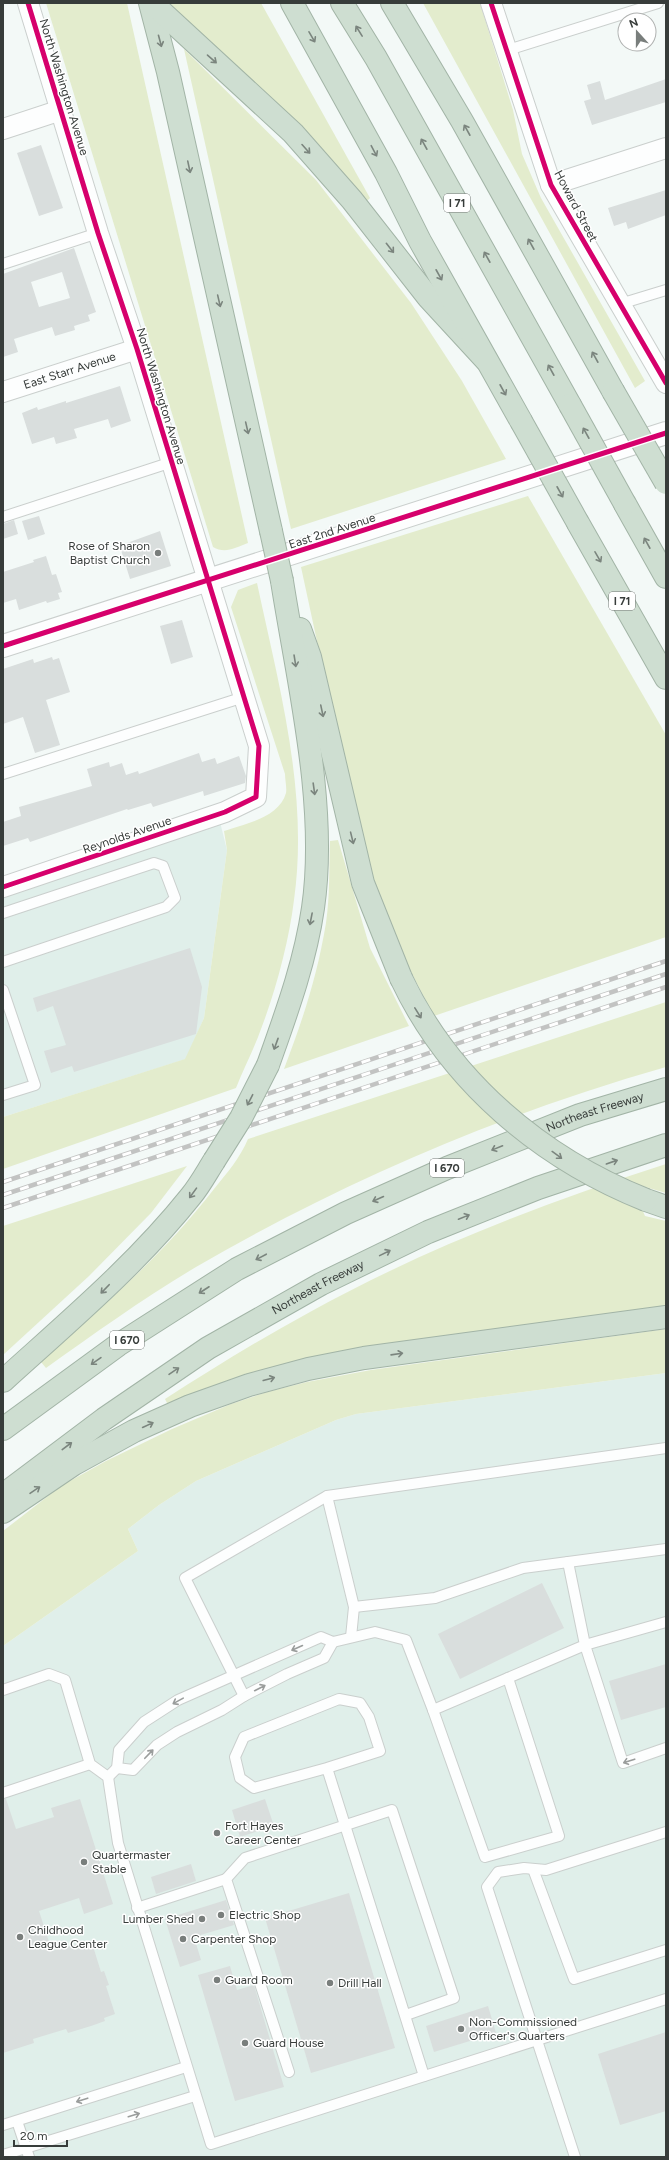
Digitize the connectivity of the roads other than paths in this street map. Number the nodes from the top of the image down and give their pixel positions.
1 (28, 3) edge
2 (151, 3) edge
3 (292, 3) edge
4 (342, 3) edge
5 (392, 3) edge
6 (491, 3) edge
7 (658, 3) edge
8 (505, 51) junction
9 (61, 110) junction
10 (3, 129) edge
11 (666, 148) edge
12 (551, 185) junction
13 (98, 234) junction
14 (3, 264) edge
15 (666, 290) edge
16 (620, 304) junction
17 (137, 349) junction
18 (486, 360) junction
19 (666, 383) edge
20 (3, 392) edge
21 (666, 433) edge
22 (172, 462) junction
23 (666, 483) edge
24 (3, 517) edge
25 (666, 577) edge
26 (208, 581) junction
27 (282, 581) junction
28 (3, 646) edge
29 (666, 678) edge
30 (244, 697) junction
31 (3, 774) edge
32 (256, 797) joint
33 (3, 887) edge
34 (3, 914) edge
35 (3, 962) edge
36 (3, 990) edge
37 (666, 1089) edge
38 (3, 1095) edge
39 (666, 1145) edge
40 (656, 1204) edge
41 (666, 1317) edge
42 (3, 1381) edge
43 (3, 1428) edge
44 (666, 1448) edge
45 (3, 1495) edge
46 (327, 1496) junction
47 (3, 1512) edge
48 (666, 1548) edge
49 (568, 1562) junction
50 (354, 1607) junction
51 (666, 1622) edge
52 (351, 1637) junction
53 (333, 1642) junction
54 (585, 1646) junction
55 (235, 1675) junction
56 (508, 1678) junction
57 (3, 1690) edge
58 (244, 1696) junction
59 (433, 1710) junction
60 (666, 1748) edge
61 (90, 1764) junction
62 (117, 1768) junction
63 (327, 1768) junction
64 (108, 1777) junction
65 (3, 1793) edge
66 (345, 1825) junction
67 (666, 1832) edge
68 (532, 1868) junction
69 (226, 1879) junction
70 (137, 1908) junction
71 (666, 1950) edge
72 (666, 1999) edge
73 (406, 2015) junction
74 (538, 2040) junction
75 (186, 2067) junction
76 (289, 2072) dead end
77 (424, 2076) junction
78 (195, 2096) junction
79 (17, 2121) junction
80 (3, 2126) edge
81 (27, 2152) edge
82 (3, 2155) edge
83 (575, 2157) edge

1 - 9 street, North Washington Avenue
2 -> 18 highway
2 -> 27 highway, bridge
3 -> 18 highway, I 71
25 -> 4 highway, I 71, bridge
23 -> 5 highway, bridge
6 - 8 street, Howard Street
7 - 8 lane
8 - 12 street, Howard Street
9 - 10 street
9 - 13 street, North Washington Avenue
11 - 12 street
12 - 16 street, Howard Street
13 - 14 lane
13 - 17 street, North Washington Avenue
15 - 16 lane
16 - 19 street, Howard Street
17 - 20 street, East Starr Avenue
17 - 22 street, North Washington Avenue
18 -> 29 highway, I 71, bridge
21 - 26 street, East 2nd Avenue
22 - 24 lane
22 - 26 street, North Washington Avenue
26 - 28 street, East 2nd Avenue
26 - 30 street, North Washington Avenue
27 -> 40 highway, bridge
27 -> 42 highway, bridge
30 - 31 lane
30 - 32 street, North Washington Avenue
32 - 33 street, Reynolds Avenue
34 - 35 lane
36 - 38 lane
37 -> 43 highway, Northeast Freeway / I 670
45 -> 39 highway, Northeast Freeway
47 -> 41 highway
44 - 46 lane
46 - 50 lane
46 - 55 lane
48 - 49 lane
49 - 50 lane
49 - 54 lane
50 - 52 lane
51 - 54 lane
52 - 53 lane
52 - 59 lane
53 -> 55 lane
58 -> 53 lane
54 - 56 lane
60 -> 54 lane
55 - 58 lane
55 -> 62 lane
56 - 59 lane
56 - 59 lane
57 - 61 lane
62 -> 58 lane
61 - 64 lane
61 - 65 lane
62 - 64 lane
63 - 63 lane
63 - 66 lane
64 - 70 lane
66 - 69 lane
66 - 73 lane
66 - 73 lane
67 - 68 lane
68 - 71 lane
68 - 74 lane
69 - 70 lane
69 - 76 lane
70 - 75 lane
72 - 74 lane
73 - 77 lane
74 - 77 lane
74 - 83 lane
75 - 78 lane
75 -> 79 lane
77 - 78 lane
81 -> 78 lane
79 - 80 lane
79 - 81 lane
81 - 82 lane

